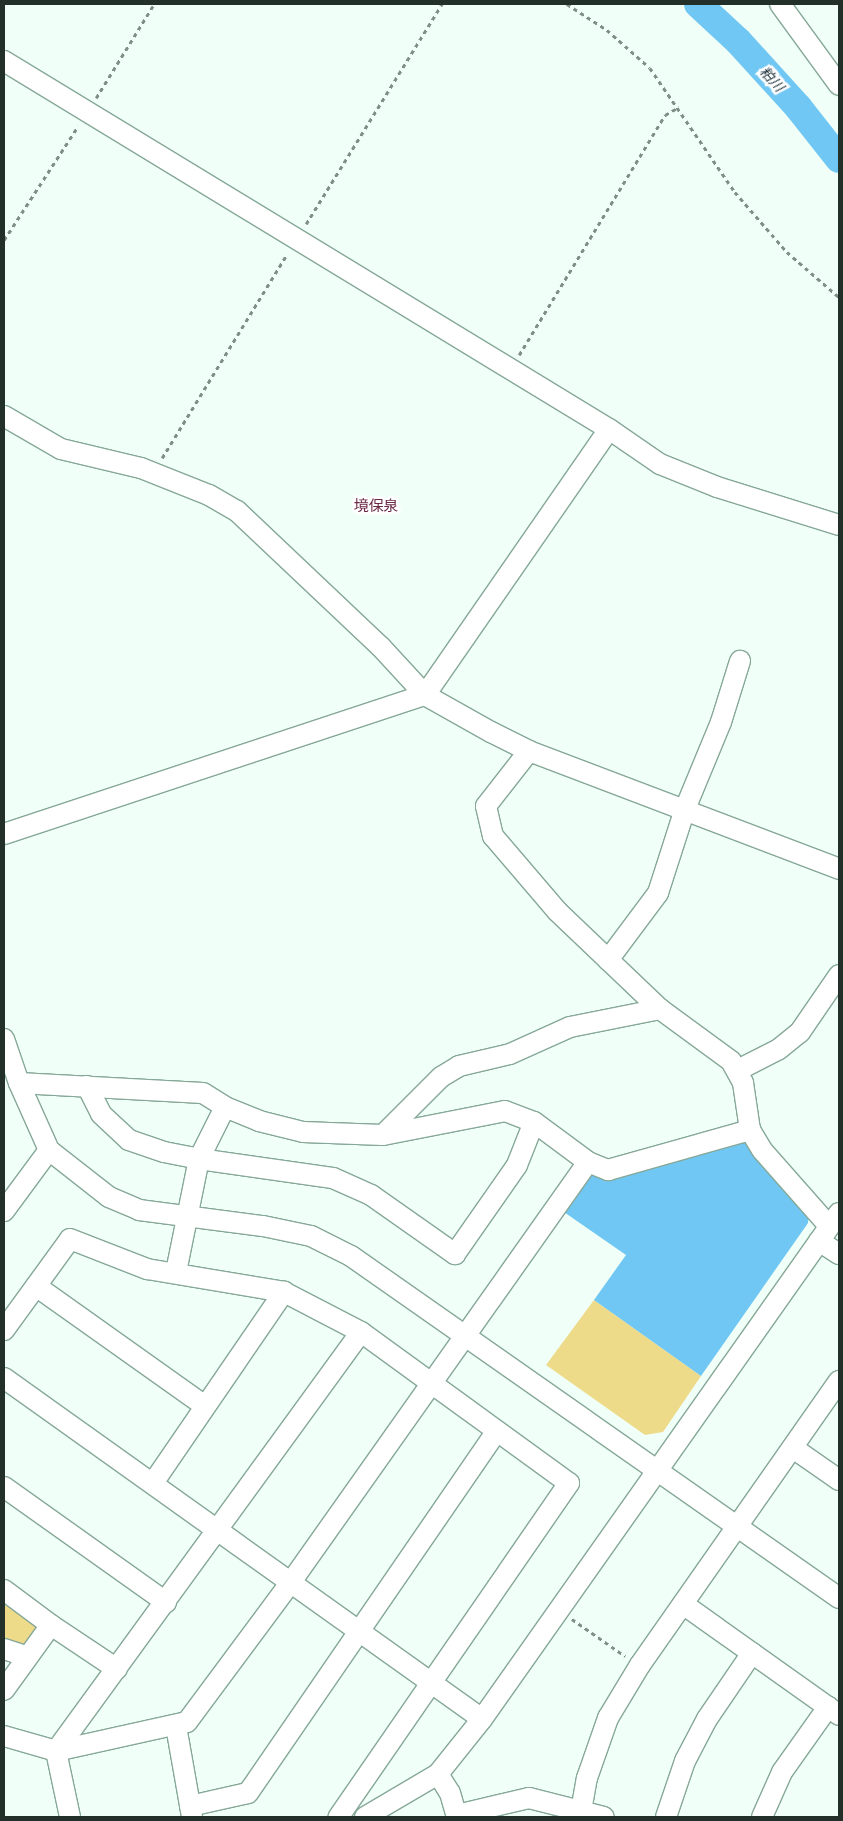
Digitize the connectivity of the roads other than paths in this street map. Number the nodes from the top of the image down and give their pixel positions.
1 (780, 4) edge
2 (4, 61) edge
3 (839, 85) edge
4 (4, 416) edge
5 (609, 429) junction
6 (839, 525) edge
7 (740, 661) dead end
8 (426, 695) junction
9 (529, 751) junction
10 (685, 809) junction
11 (4, 834) edge
12 (839, 869) edge
13 (608, 960) junction
14 (839, 975) edge
15 (660, 1009) junction
16 (4, 1038) edge
17 (738, 1070) junction
18 (19, 1083) junction
19 (86, 1086) junction
20 (225, 1107) junction
21 (534, 1122) junction
22 (750, 1130) junction
23 (383, 1135) junction
24 (49, 1150) junction
25 (199, 1159) junction
26 (588, 1162) junction
27 (4, 1211) edge
28 (187, 1216) junction
29 (829, 1227) edge
30 (839, 1254) edge
31 (176, 1272) junction
32 (36, 1286) junction
33 (284, 1292) junction
34 (4, 1330) edge
35 (361, 1332) junction
36 (464, 1333) junction
37 (4, 1378) edge
38 (839, 1381) edge
39 (430, 1383) junction
40 (205, 1406) junction
41 (497, 1431) junction
42 (793, 1448) junction
43 (656, 1471) junction
44 (839, 1480) edge
45 (153, 1483) junction
46 (4, 1487) edge
47 (737, 1526) junction
48 (219, 1530) junction
49 (291, 1582) junction
50 (4, 1590) edge
51 (839, 1598) edge
52 (166, 1602) junction
53 (682, 1604) junction
54 (51, 1625) junction
55 (361, 1631) junction
56 (4, 1648) edge
57 (752, 1653) junction
58 (28, 1657) junction
59 (117, 1669) junction
60 (431, 1681) junction
61 (4, 1690) edge
62 (834, 1710) edge
63 (482, 1719) junction
64 (176, 1726) junction
65 (4, 1736) edge
66 (56, 1751) junction
67 (438, 1774) junction
68 (191, 1811) edge
69 (580, 1815) edge
70 (457, 1816) edge
71 (70, 1817) edge
72 (339, 1817) edge
73 (365, 1817) edge
74 (604, 1817) edge
75 (666, 1817) edge
76 (762, 1817) edge

1 - 3 street
2 - 5 street
4 - 8 street
5 - 6 street
5 - 8 street
7 - 10 street
8 - 9 street
8 - 11 street
9 - 10 street
9 - 13 street
10 - 12 street
10 - 13 street
13 - 15 street
14 - 17 street
15 - 17 street
15 - 23 street
16 - 18 street
17 - 22 street
18 - 19 street
18 - 24 street
19 - 20 street
19 - 25 street
20 - 23 street
20 - 25 street
21 - 23 street
21 - 25 street
21 - 26 street
22 - 26 street
22 - 29 street
24 - 27 street
24 - 28 street
25 - 28 street
26 - 36 street
28 - 31 street
28 - 36 street
29 - 30 street
29 - 43 street
31 - 32 street
31 - 33 street
32 - 34 street
32 - 40 street
33 - 35 street
33 - 40 street
35 - 39 street
35 - 48 street
36 - 39 street
36 - 43 street
37 - 45 street
38 - 42 street
39 - 41 street
39 - 49 street
40 - 45 street
41 - 55 street
41 - 60 street
42 - 44 street
42 - 47 street
43 - 47 street
43 - 63 street
45 - 48 street
46 - 52 street
47 - 51 street
47 - 53 street
48 - 49 street
48 - 52 street
49 - 55 street
49 - 64 street
50 - 54 street
52 - 59 street
53 - 57 street
53 - 69 street
54 - 58 street
54 - 59 street
55 - 60 street
55 - 68 street
56 - 58 street
57 - 62 street
57 - 75 street
58 - 61 street
59 - 66 street
60 - 63 street
60 - 72 street
62 - 76 street
63 - 67 street
64 - 66 street
64 - 68 street
65 - 66 street
66 - 71 street
67 - 70 street
67 - 73 street
69 - 70 street
69 - 74 street

